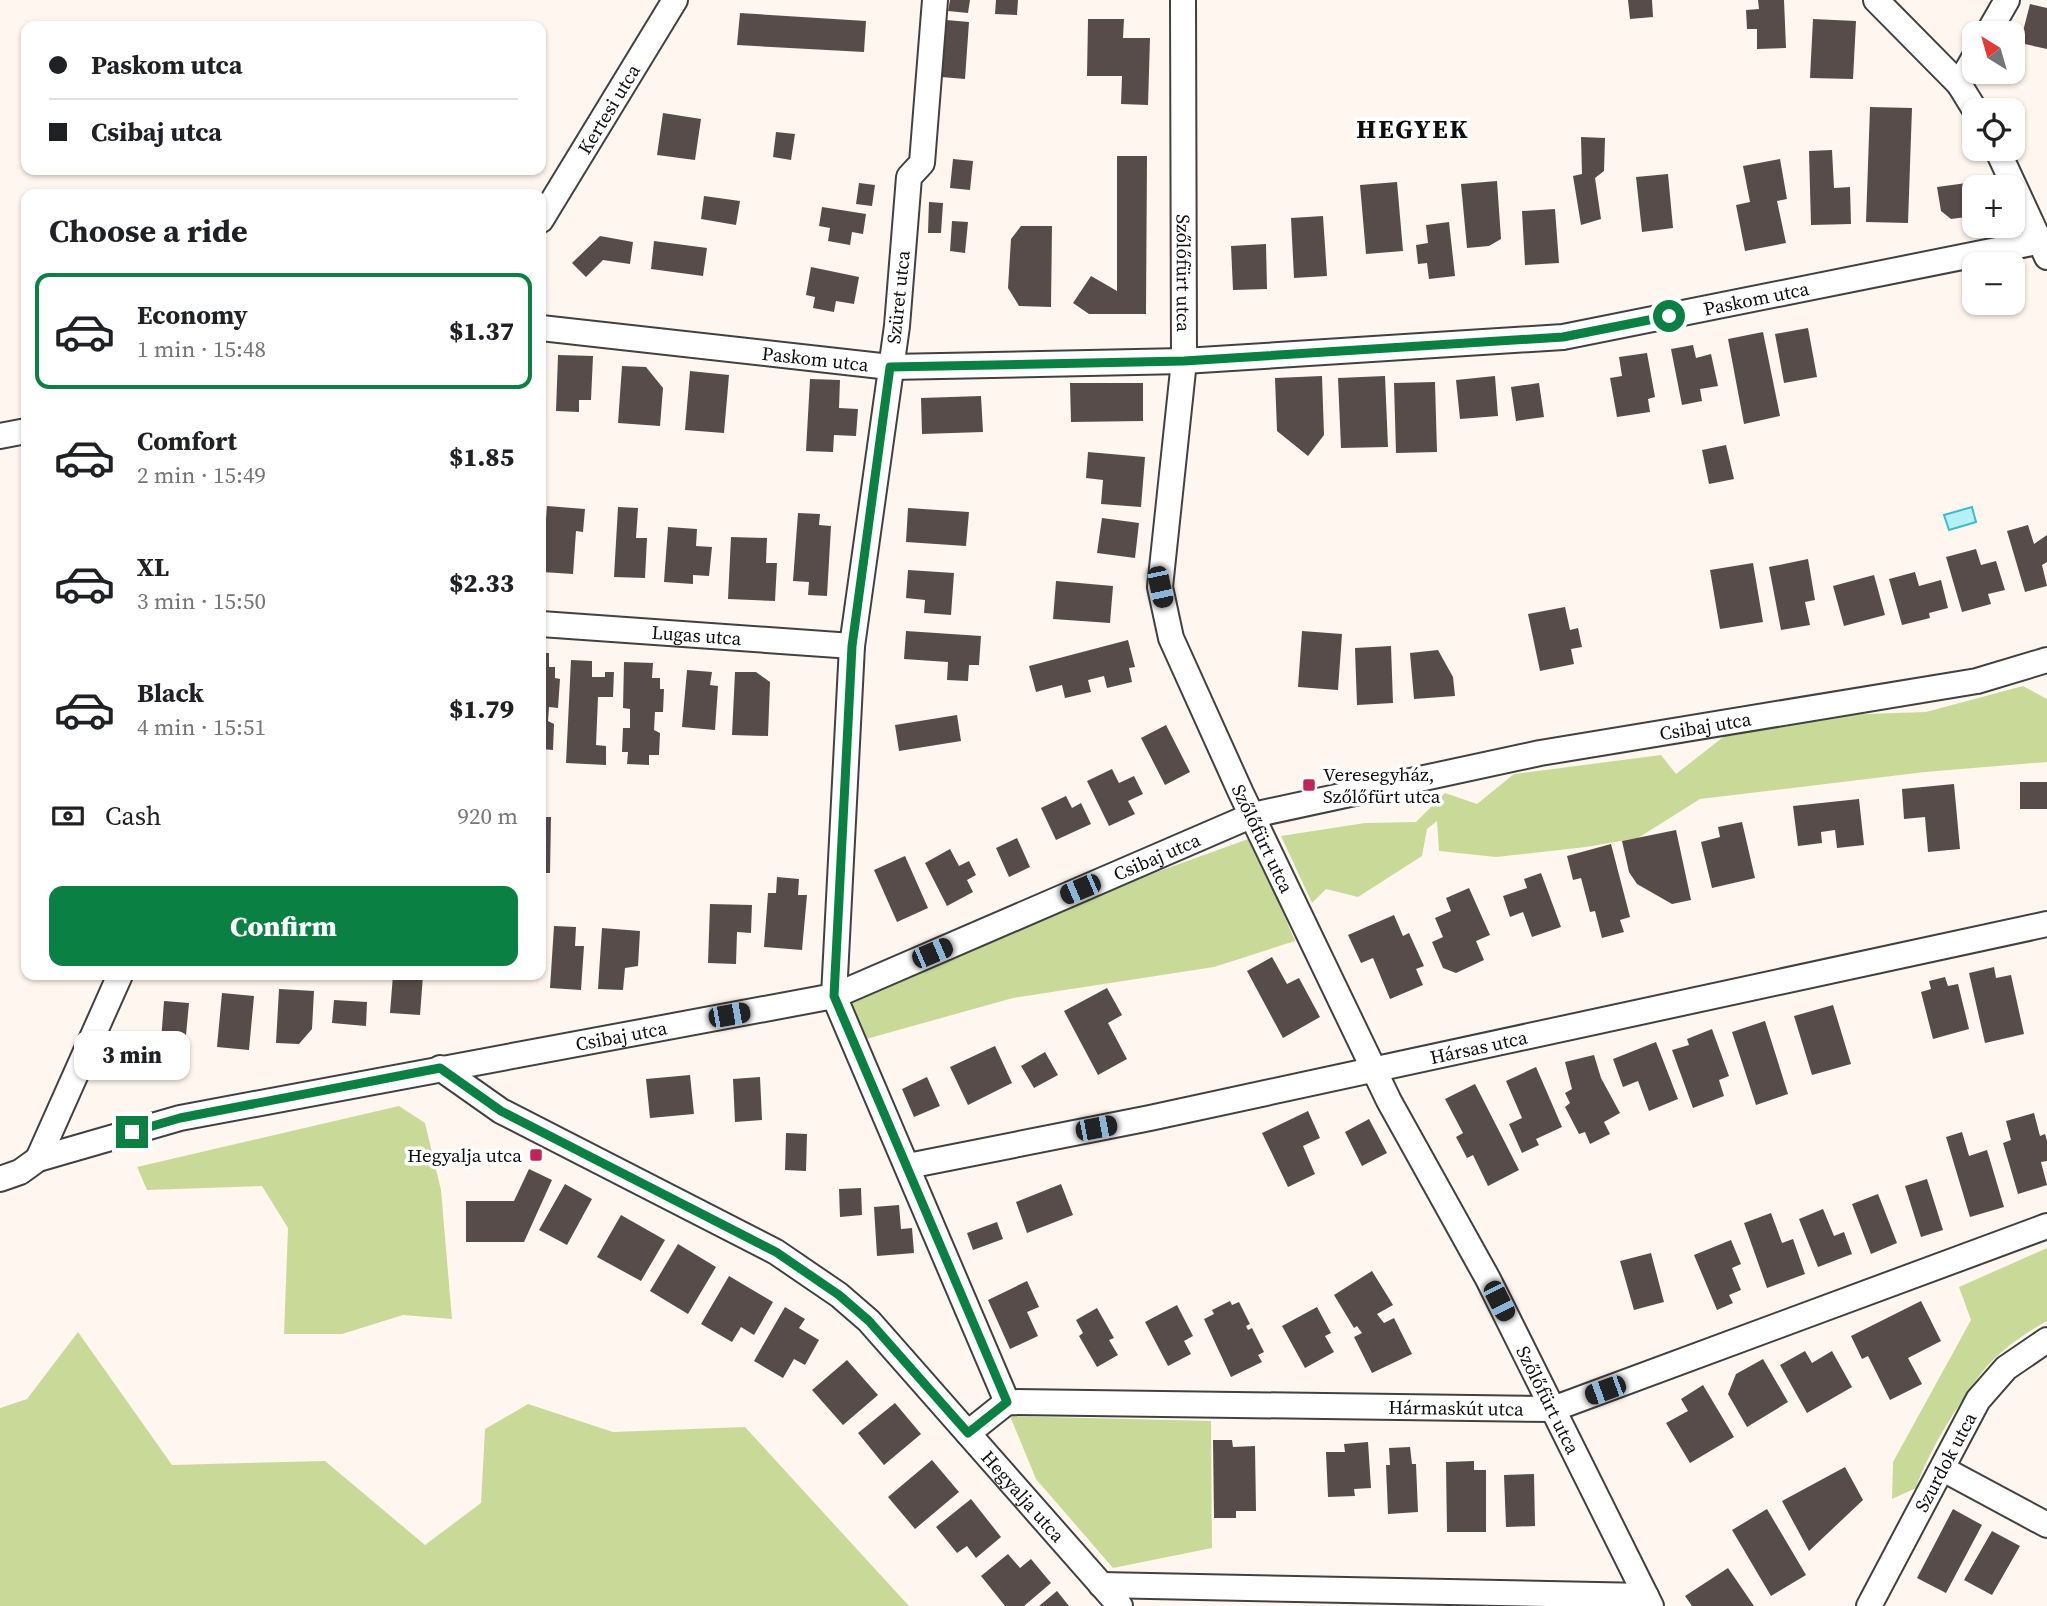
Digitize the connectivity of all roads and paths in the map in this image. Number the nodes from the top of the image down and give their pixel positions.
1 (675, 0) edge
2 (935, 0) edge
3 (1183, 0) edge
4 (1876, 0) edge
5 (2007, 0) edge
6 (1995, 21) edge
7 (1962, 79) edge
8 (1959, 84) junction
9 (1968, 98) edge
10 (2003, 161) edge
11 (546, 212) edge
12 (2045, 247) edge
13 (546, 329) edge
14 (1184, 361) junction
15 (890, 367) junction
16 (21, 433) edge
17 (0, 436) edge
18 (546, 624) edge
19 (852, 646) junction
20 (2047, 660) edge
21 (1253, 814) junction
22 (2047, 924) edge
23 (118, 980) edge
24 (834, 996) junction
25 (440, 1068) junction
26 (1373, 1068) junction
27 (38, 1159) junction
28 (908, 1166) junction
29 (0, 1179) edge
30 (2047, 1226) edge
31 (2047, 1340) edge
32 (1007, 1402) junction
33 (1553, 1409) junction
34 (968, 1433) junction
35 (1943, 1469) junction
36 (2047, 1525) edge
37 (1101, 1586) junction
38 (1649, 1601) edge
39 (1119, 1606) edge
40 (1869, 1606) edge

1 - 11 street, Kertesi utca
2 - 15 street, Szüret utca
3 - 14 street, Szőlőfürt utca
4 - 8 street
5 - 6 street
7 - 8 street
8 - 9 street
10 - 12 street
12 - 14 street, Paskom utca
13 - 15 street, Paskom utca
14 - 15 street, Paskom utca
14 - 21 street, Szőlőfürt utca
15 - 19 street, Szüret utca
16 - 17 street
18 - 19 street, Lugas utca
19 - 24 street, Szüret utca
20 - 21 street, Csibaj utca
21 - 24 street, Csibaj utca
21 - 26 street, Szőlőfürt utca
22 - 26 street, Hársas utca
23 - 27 street
24 - 25 street, Csibaj utca
24 - 28 street, Szüret utca
25 - 27 street, Csibaj utca
25 - 34 street, Hegyalja utca
26 - 28 street, Hársas utca
26 - 33 street, Szőlőfürt utca
27 - 29 street, Csibaj utca
28 - 32 street, Szüret utca
30 - 33 street, Hármaskút utca
31 - 35 street, Szurdok utca
32 - 33 street, Hármaskút utca
32 - 34 street
33 - 38 street, Szőlőfürt utca
34 - 37 street, Hegyalja utca
35 - 36 street
35 - 40 street, Szurdok utca
37 - 38 street
37 - 39 street, Hegyalja utca

